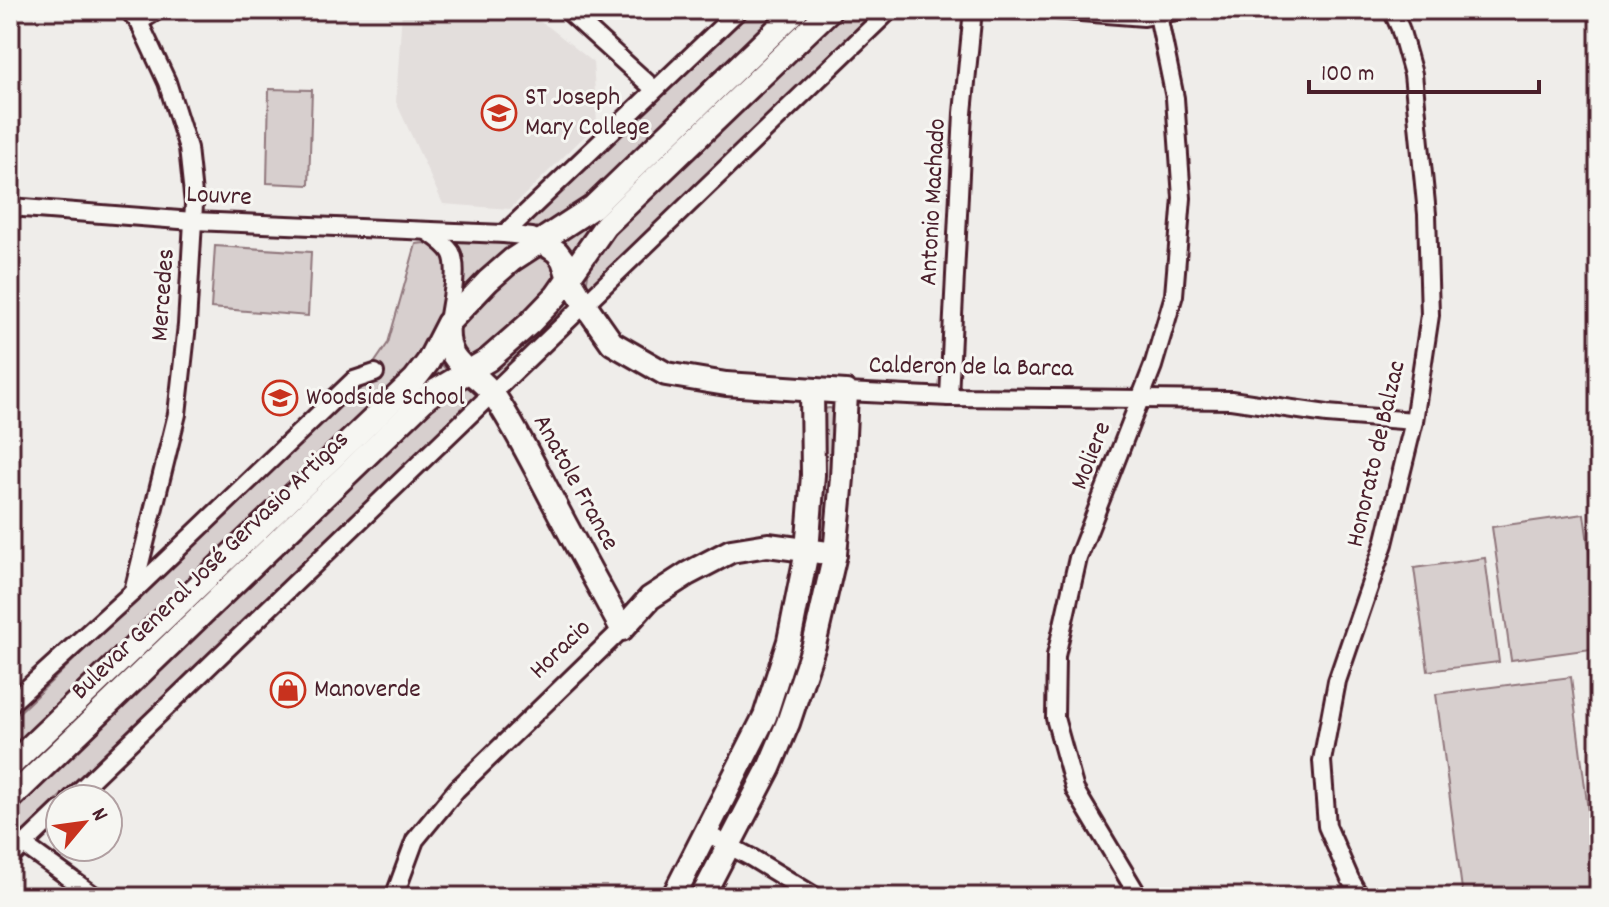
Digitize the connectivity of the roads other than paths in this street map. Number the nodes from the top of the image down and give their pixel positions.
1 (158, 10) edge
2 (567, 10) edge
3 (739, 10) edge
4 (797, 10) edge
5 (830, 10) edge
6 (890, 10) edge
7 (973, 10) edge
8 (1055, 10) edge
9 (1183, 10) edge
10 (1392, 10) edge
11 (1158, 15) junction
12 (134, 16) edge
13 (654, 89) junction
14 (10, 207) edge
15 (193, 221) junction
16 (427, 231) junction
17 (504, 234) junction
18 (541, 241) junction
19 (569, 278) junction
20 (584, 303) junction
21 (448, 323) junction
22 (468, 371) junction
23 (375, 373) dead end
24 (812, 390) junction
25 (846, 392) junction
26 (493, 394) junction
27 (949, 397) junction
28 (1140, 399) junction
29 (1414, 421) junction
30 (149, 528) junction
31 (183, 544) junction
32 (807, 551) junction
33 (835, 554) junction
34 (133, 592) junction
35 (622, 629) junction
36 (10, 704) edge
37 (10, 766) edge
38 (88, 783) edge
39 (10, 799) edge
40 (44, 826) edge
41 (705, 833) junction
42 (24, 845) junction
43 (727, 845) junction
44 (10, 858) edge
45 (96, 897) edge
46 (394, 897) edge
47 (673, 897) edge
48 (702, 897) edge
49 (816, 897) edge
50 (1139, 897) edge
51 (1360, 897) edge

1 - 12 street
2 - 13 street
3 - 13 street
4 - 18 main road, Bulevar General José Gervasio Artigas
5 - 19 main road, Bulevar General José Gervasio Artigas
6 - 20 street
7 - 27 street, Antonio Machado
8 - 11 street
9 - 11 street
10 - 29 street, Honorato de Balzac
11 - 28 street, Moliere
12 - 15 street, Mercedes
13 - 17 street
14 - 15 street, Louvre
15 - 16 street, Louvre
15 - 30 street, Mercedes
16 - 17 street, Louvre
16 - 21 street
17 - 18 street, Louvre
18 - 19 main road, Calderon de la Barca
18 - 21 main road, Bulevar General José Gervasio Artigas
19 - 20 main road, Calderon de la Barca
19 - 22 main road, Bulevar General José Gervasio Artigas
20 - 24 main road, Calderon de la Barca
20 - 26 street
21 - 22 main road, Anatole France
21 - 37 main road, Bulevar General José Gervasio Artigas
22 - 26 main road, Anatole France
22 - 39 main road, Bulevar General José Gervasio Artigas
23 - 31 street, Bulevar General José Gervasio Artigas
24 - 25 main road, Calderon de la Barca
24 - 32 main road
25 - 27 street, Calderon de la Barca
25 - 33 main road
26 - 35 main road, Anatole France
26 - 38 street
27 - 28 street, Calderon de la Barca
28 - 29 street, Calderon de la Barca
28 - 50 street, Moliere
29 - 51 street, Honorato de Balzac
30 - 31 street
30 - 34 street, Mercedes
31 - 34 street, Bulevar General José Gervasio Artigas
32 - 33 main road, Horacio
32 - 35 main road, Horacio
32 - 41 main road
33 - 43 main road
34 - 36 street, Bulevar General José Gervasio Artigas
35 - 46 street, Horacio
40 - 42 street
41 - 43 street
41 - 47 main road
42 - 44 street
42 - 45 street
43 - 48 main road
43 - 49 street

